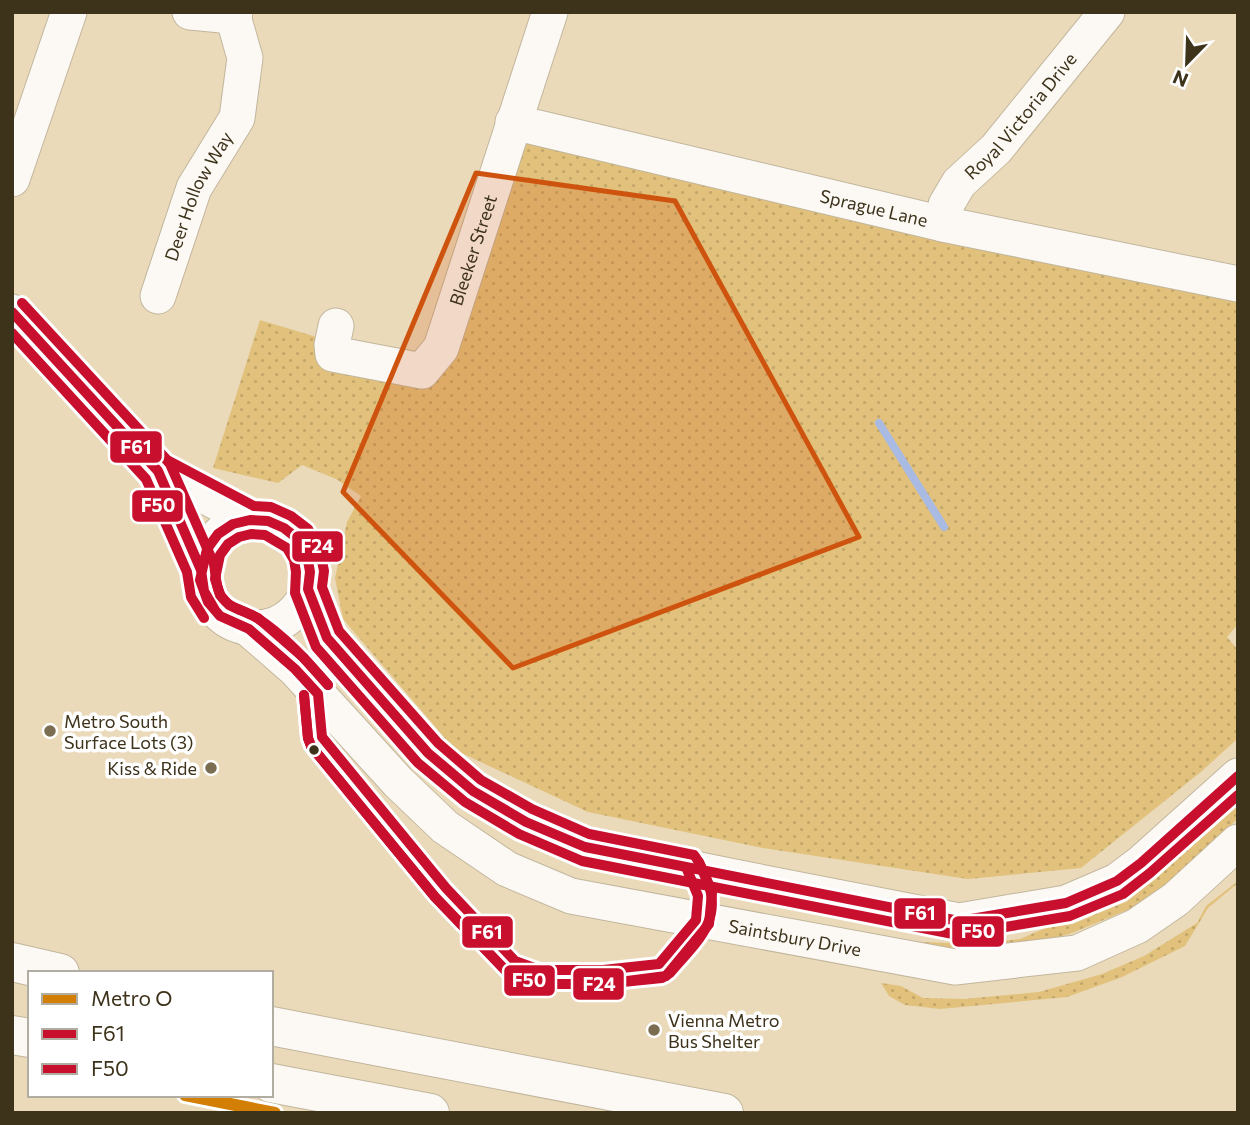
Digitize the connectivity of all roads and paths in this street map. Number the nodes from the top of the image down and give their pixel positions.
1 (69, 12) edge
2 (190, 12) edge
3 (550, 12) edge
4 (1107, 12) edge
5 (234, 14) edge
6 (513, 122) junction
7 (12, 179) edge
8 (943, 223) junction
9 (1238, 285) edge
10 (158, 296) dead end
11 (12, 312) edge
12 (337, 326) dead end
13 (158, 471) junction
14 (250, 520) junction
15 (201, 570) junction
16 (308, 589) junction
17 (248, 629) junction
18 (1238, 776) edge
19 (1238, 842) edge
20 (12, 961) edge
21 (52, 971) edge
22 (273, 1024) edge
23 (273, 1083) edge
24 (430, 1113) edge
25 (724, 1113) edge

1 - 7 street
2 - 5 street, Deer Hollow Way
3 - 6 street, Bleeker Street
4 - 8 street, Royal Victoria Drive
5 - 10 street, Deer Hollow Way
6 - 8 street, Sprague Lane
6 - 12 street, Bleeker Street
8 - 9 street, Sprague Lane
11 - 13 street
13 - 14 street
13 - 15 street
14 - 15 street
14 - 16 street
15 - 17 street
16 - 17 street
16 - 18 street
17 - 19 street, Saintsbury Drive
20 - 21 highway
22 - 25 highway
23 - 24 highway

